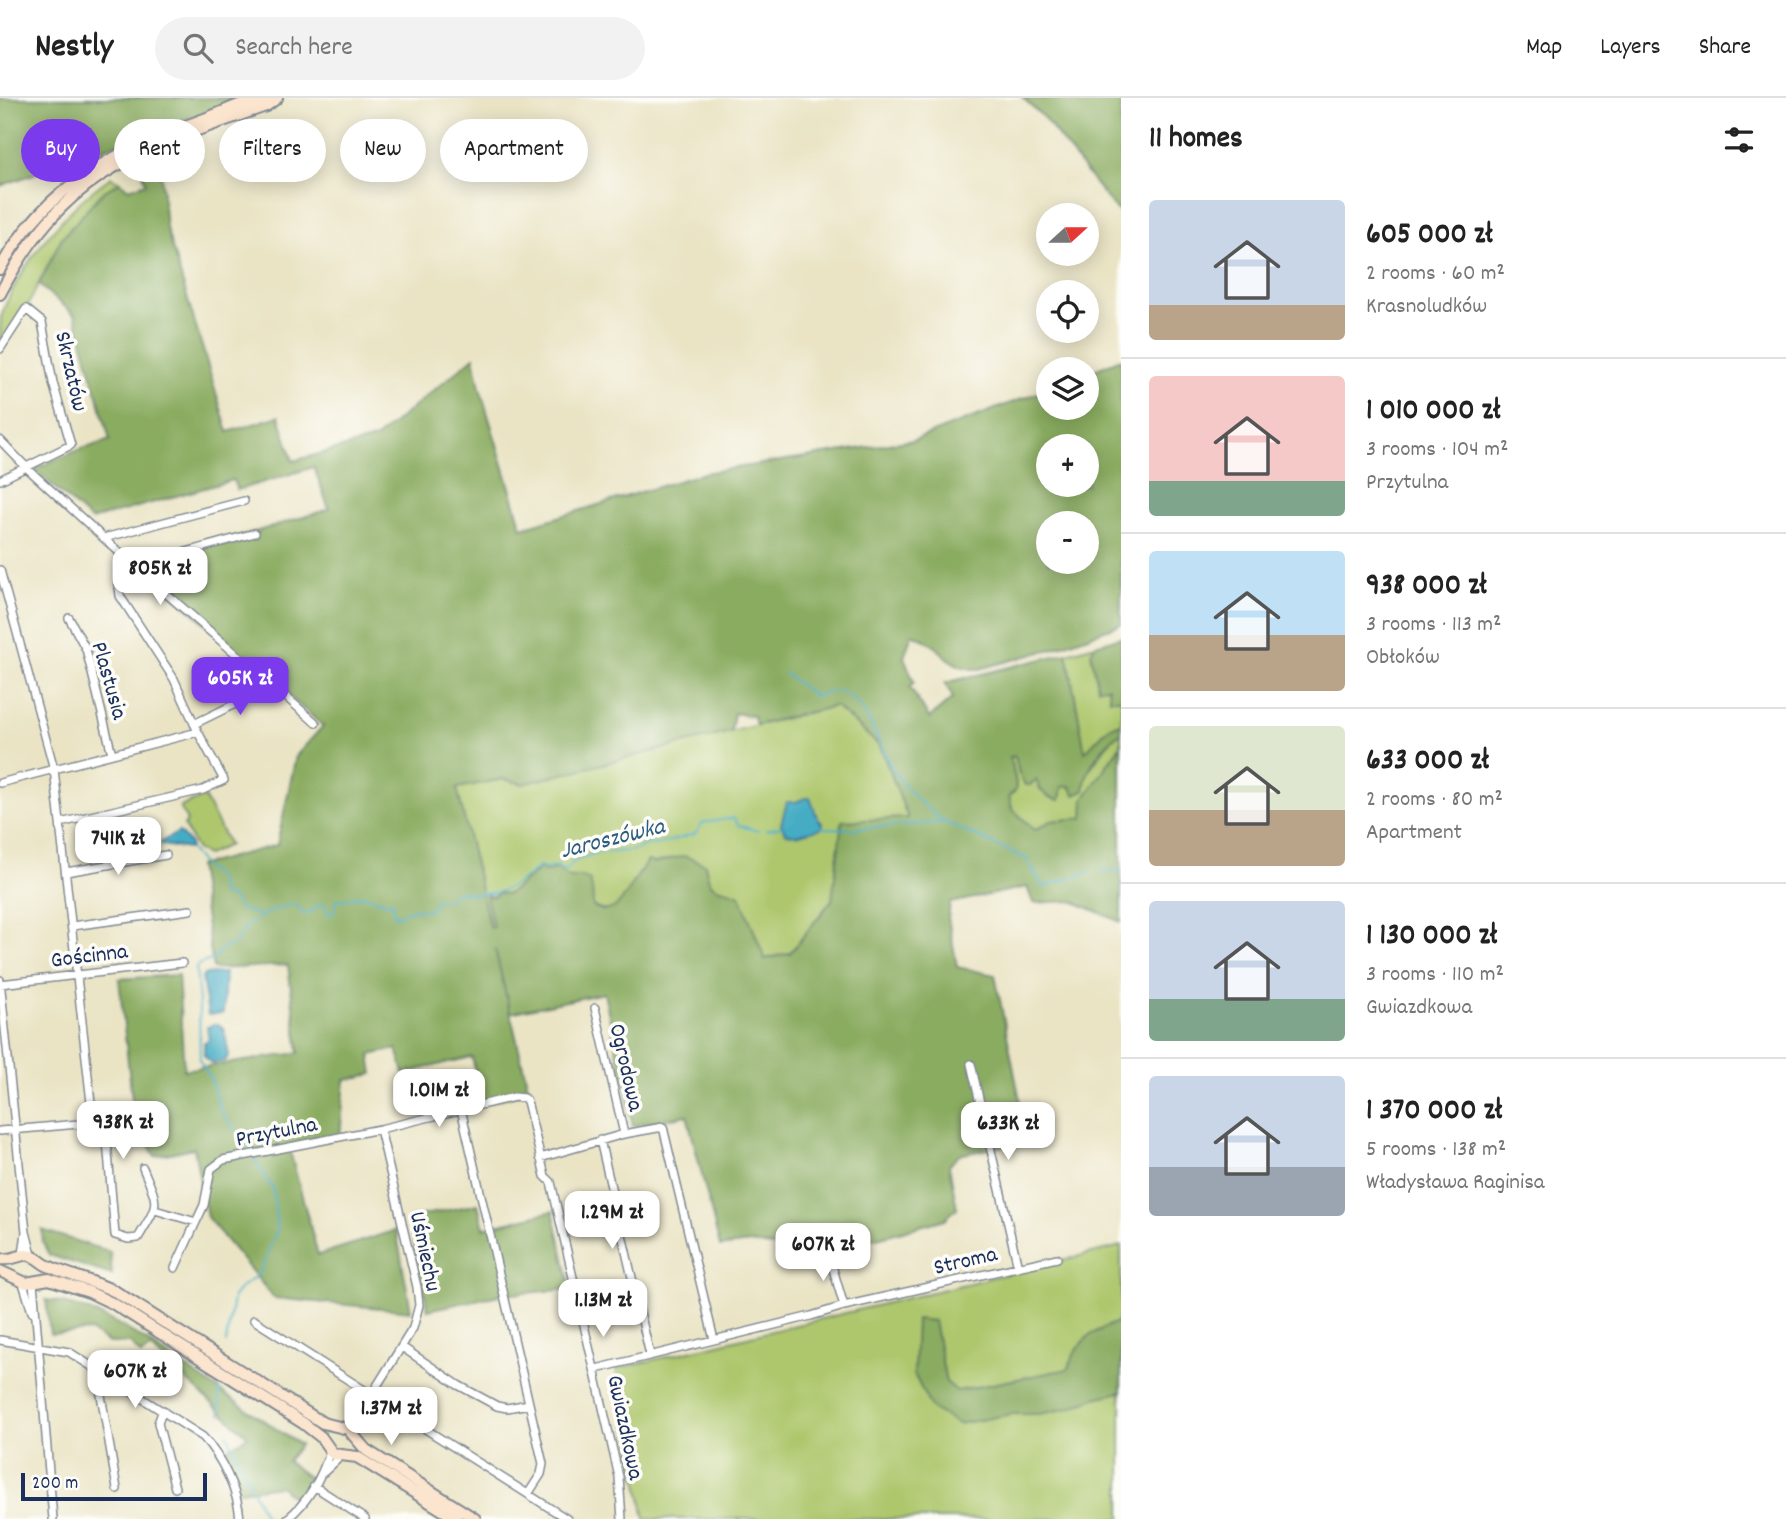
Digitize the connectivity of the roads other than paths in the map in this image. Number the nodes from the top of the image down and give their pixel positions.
1 (268, 98) edge
2 (277, 98) edge
3 (0, 269) edge
4 (1, 292) edge
5 (0, 349) edge
6 (0, 440) edge
7 (25, 466) junction
8 (0, 480) edge
9 (244, 501) dead end
10 (255, 533) dead end
11 (104, 538) junction
12 (133, 565) junction
13 (0, 570) edge
14 (69, 618) dead end
15 (262, 678) junction
16 (316, 723) dead end
17 (194, 724) junction
18 (198, 732) junction
19 (112, 754) junction
20 (54, 769) junction
21 (0, 783) edge
22 (60, 823) junction
23 (166, 855) dead end
24 (66, 872) junction
25 (190, 910) dead end
26 (72, 926) junction
27 (182, 962) dead end
28 (76, 974) junction
29 (0, 983) edge
30 (595, 1008) dead end
31 (971, 1064) dead end
32 (527, 1101) joint
33 (461, 1109) junction
34 (93, 1122) junction
35 (380, 1129) junction
36 (16, 1130) junction
37 (0, 1131) edge
38 (624, 1134) junction
39 (600, 1140) junction
40 (540, 1158) junction
41 (143, 1168) dead end
42 (155, 1210) junction
43 (196, 1222) junction
44 (828, 1252) dead end
45 (28, 1258) junction
46 (1057, 1258) dead end
47 (0, 1259) edge
48 (1018, 1267) junction
49 (175, 1268) dead end
50 (0, 1272) edge
51 (27, 1281) junction
52 (844, 1306) junction
53 (254, 1320) dead end
54 (0, 1340) edge
55 (714, 1340) junction
56 (38, 1345) junction
57 (402, 1347) junction
58 (650, 1355) junction
59 (596, 1369) junction
60 (104, 1374) junction
61 (372, 1394) junction
62 (529, 1405) junction
63 (163, 1410) junction
64 (348, 1431) junction
65 (328, 1448) junction
66 (343, 1456) junction
67 (321, 1475) junction
68 (314, 1486) junction
69 (174, 1488) dead end
70 (117, 1489) dead end
71 (528, 1494) junction
72 (53, 1519) edge
73 (240, 1519) edge
74 (287, 1519) edge
75 (365, 1519) edge
76 (457, 1519) edge
77 (475, 1519) edge
78 (567, 1519) edge
79 (622, 1519) edge

1 - 3 main road
2 - 4 main road
5 - 7 street, Skrzatów
6 - 7 street
7 - 8 street
7 - 11 street
9 - 11 street
10 - 12 street
11 - 12 street
12 - 15 street
12 - 17 street
13 - 20 street
14 - 19 street, Plastusia
15 - 16 street
15 - 17 street
17 - 18 street
18 - 19 street
18 - 22 street
19 - 20 street
20 - 21 street
20 - 22 street
22 - 24 street
23 - 24 street
24 - 26 street
25 - 26 street
26 - 28 street
27 - 28 street, Gościnna
28 - 29 street, Gościnna
28 - 34 street
29 - 36 street
30 - 38 street, Ogrodowa
31 - 48 street
32 - 33 street, Przytulna
32 - 40 street, Gwiazdkowa
33 - 35 street, Przytulna
33 - 62 street
34 - 36 street
34 - 42 street
35 - 43 street, Przytulna
35 - 57 street, Uśmiechu
36 - 37 street
36 - 45 street
38 - 39 street, Ogrodowa
38 - 55 street, Ogrodowa
39 - 40 street, Ogrodowa
39 - 58 street
40 - 59 street, Gwiazdkowa
41 - 42 street
42 - 43 street
43 - 49 street, Przytulna
44 - 52 street
45 - 47 main road
45 - 51 main road
45 - 51 main road
45 - 64 main road
46 - 48 street, Stroma
48 - 52 street, Stroma
50 - 51 main road
51 - 56 street
51 - 65 main road
52 - 55 street, Stroma
53 - 61 street
54 - 56 street
55 - 58 street, Stroma
56 - 60 street
56 - 72 street
57 - 61 street, Uśmiechu
57 - 62 street
58 - 59 street, Stroma
59 - 79 street, Gwiazdkowa
60 - 63 street
60 - 70 street
61 - 64 street, Uśmiechu
61 - 71 street
62 - 71 street
63 - 69 street
63 - 73 street
64 - 65 main road
64 - 66 main road
64 - 77 main road
65 - 66 main road
65 - 67 street
66 - 67 street
66 - 76 main road
67 - 68 street
68 - 74 street
68 - 75 street
71 - 78 street

